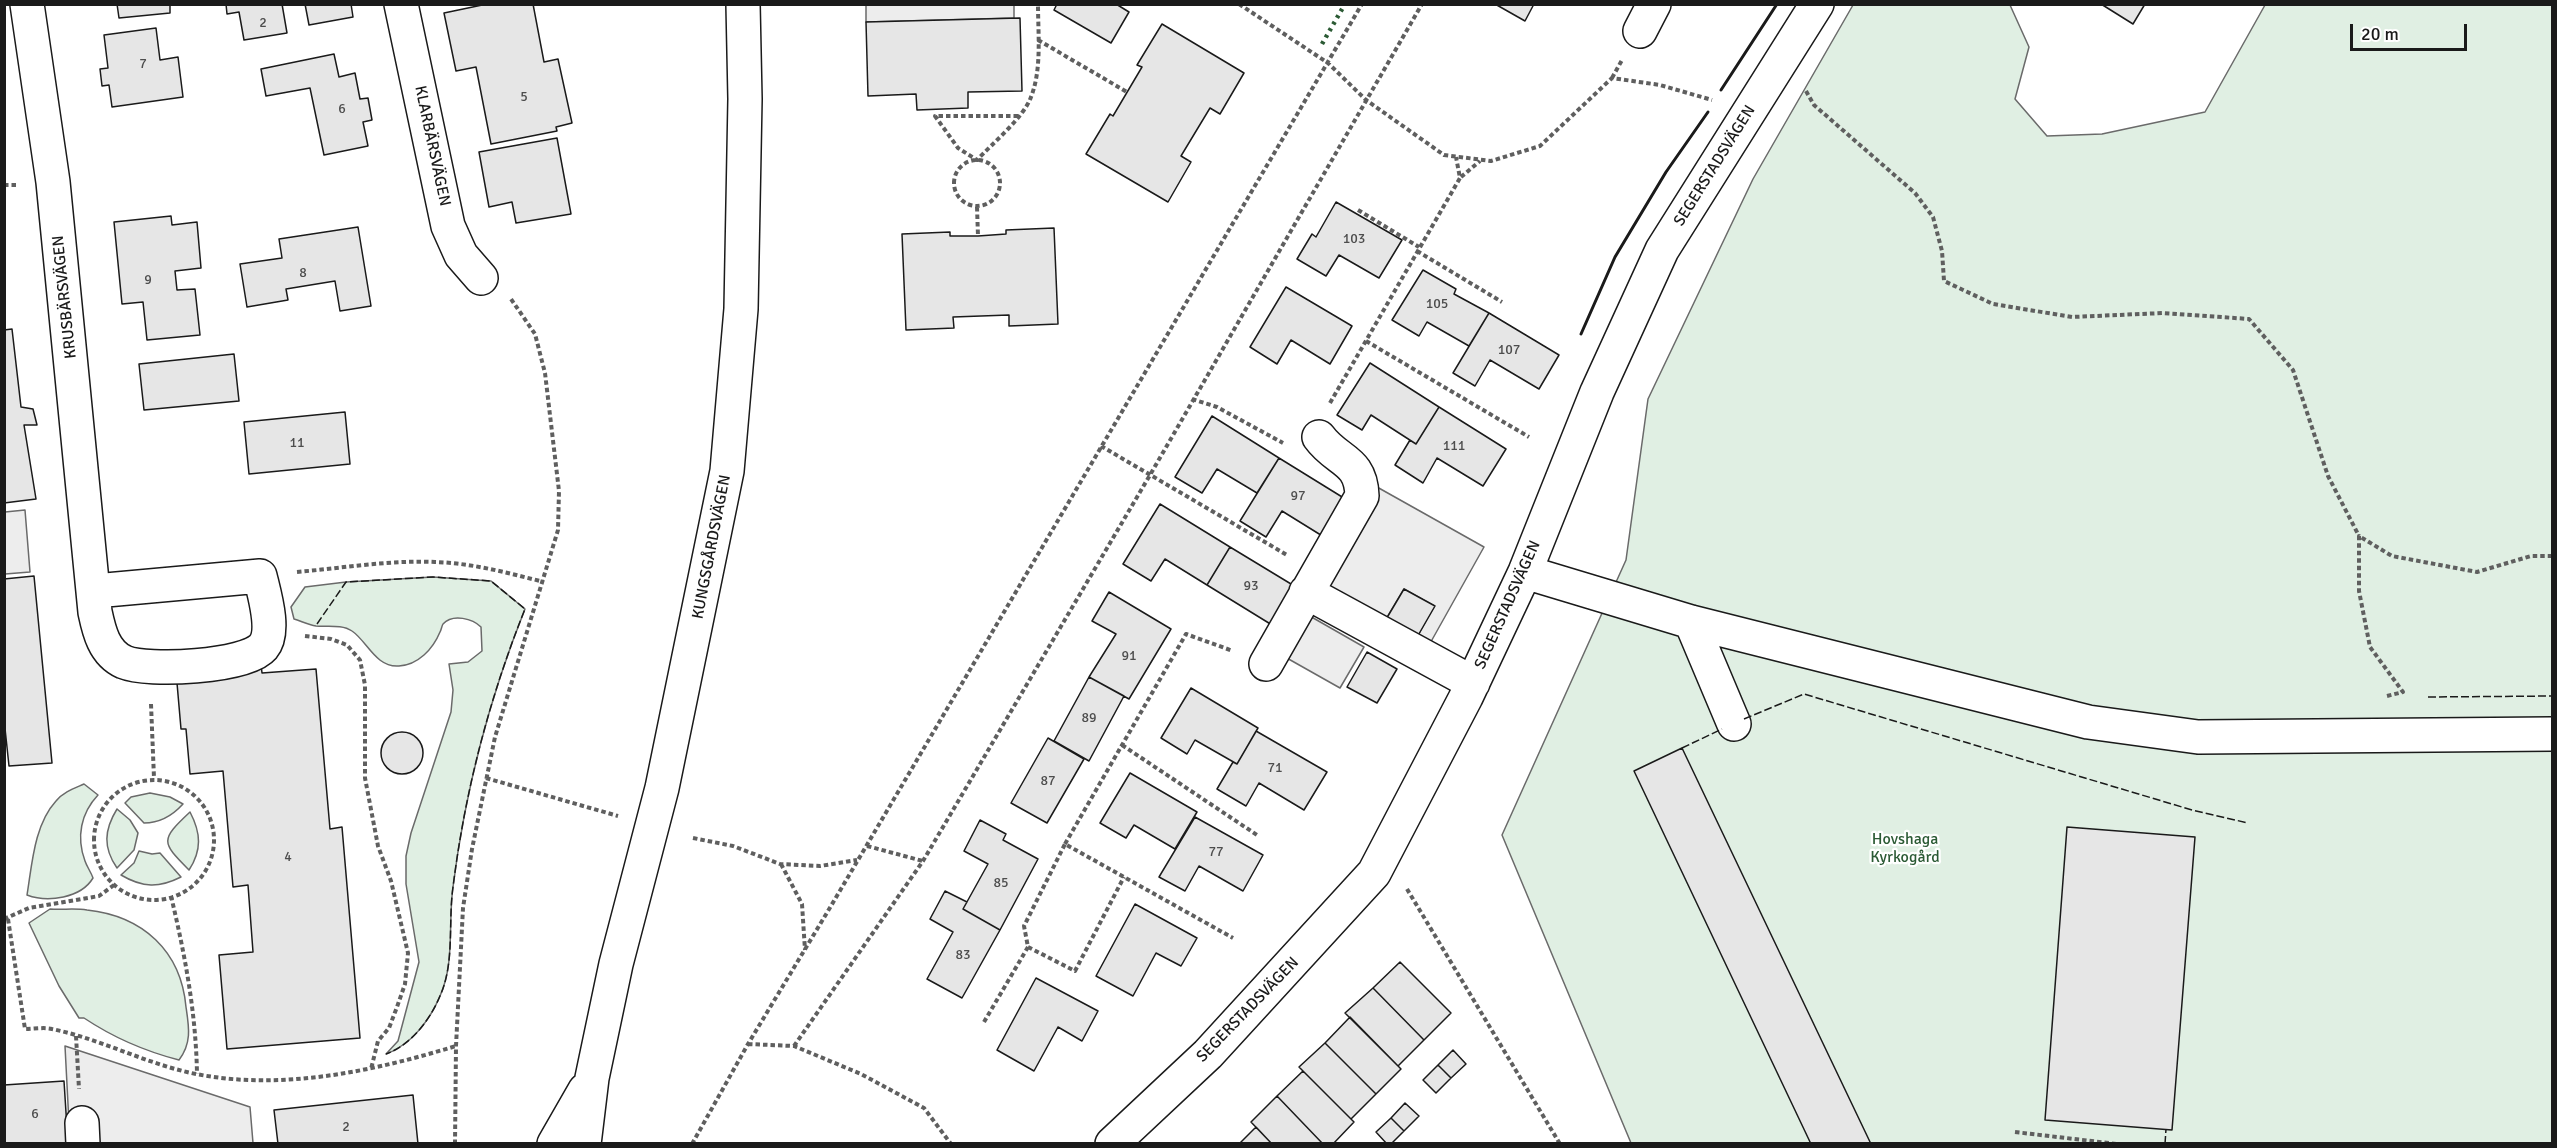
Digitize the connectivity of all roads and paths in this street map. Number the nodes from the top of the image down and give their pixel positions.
1 (27, 4) edge
2 (401, 4) edge
3 (743, 4) edge
4 (1038, 4) edge
5 (1239, 4) edge
6 (1362, 4) edge
7 (1422, 4) edge
8 (1817, 4) edge
9 (1038, 40) junction
10 (1785, 56) junction
11 (1328, 63) junction
12 (1127, 92) dead end
13 (1366, 100) junction
14 (1751, 109) junction
15 (1018, 116) junction
16 (1456, 157) junction
17 (976, 160) junction
18 (1481, 160) junction
19 (1460, 178) junction
20 (976, 207) junction
21 (1358, 210) dead end
22 (978, 236) dead end
23 (1418, 249) junction
24 (481, 278) joint
25 (1502, 302) dead end
26 (1366, 341) junction
27 (1192, 399) junction
28 (1319, 437) junction
29 (1529, 437) dead end
30 (1101, 446) junction
31 (1150, 475) junction
32 (2359, 536) junction
33 (2553, 556) edge
34 (1525, 572) junction
35 (260, 576) junction
36 (544, 582) junction
37 (1312, 582) junction
38 (95, 591) junction
39 (1691, 622) junction
40 (268, 632) junction
41 (1266, 664) joint
42 (149, 667) junction
43 (1473, 683) junction
44 (2383, 697) dead end
45 (1734, 724) dead end
46 (2553, 734) edge
47 (1122, 745) junction
48 (154, 778) junction
49 (486, 778) junction
50 (625, 818) dead end
51 (1257, 835) dead end
52 (693, 838) dead end
53 (1065, 844) junction
54 (867, 846) junction
55 (858, 860) junction
56 (923, 861) junction
57 (780, 864) junction
58 (1374, 873) junction
59 (1124, 877) junction
60 (114, 885) junction
61 (171, 896) junction
62 (6, 919) edge
63 (1233, 938) dead end
64 (1028, 947) junction
65 (805, 950) junction
66 (984, 1022) dead end
67 (76, 1036) junction
68 (748, 1044) junction
69 (456, 1047) junction
70 (794, 1047) junction
71 (371, 1069) junction
72 (197, 1074) junction
73 (592, 1078) junction
74 (2015, 1132) dead end
75 (82, 1133) edge
76 (455, 1143) edge
77 (554, 1143) edge
78 (584, 1143) edge
79 (692, 1143) edge
80 (951, 1143) edge
81 (1112, 1143) edge
82 (1560, 1143) edge
83 (2117, 1143) edge

1 - 38 street, KRUSBÄRSVÄGEN
2 - 24 street, KLARBÄRSVÄGEN
3 - 73 street, KUNGSGÅRDSVÄGEN
4 - 9 path
5 - 11 path
6 - 11 path
7 - 13 path
8 - 10 street, SEGERSTADSVÄGEN
9 - 12 path
9 - 15 path
10 - 14 street, SEGERSTADSVÄGEN
10 - 32 path
11 - 13 path
11 - 30 path
13 - 16 path
13 - 27 path
14 - 18 path
14 - 34 street, SEGERSTADSVÄGEN
15 - 17 path
15 - 17 path
16 - 18 path
16 - 19 path
17 - 20 path
17 - 20 path
18 - 19 path
19 - 23 path
20 - 22 path
21 - 23 path
23 - 25 path
23 - 26 path
24 - 36 path
26 - 28 path
26 - 29 path
27 - 28 path
27 - 31 path
28 - 37 street
30 - 31 path
30 - 54 path
31 - 37 path
31 - 56 path
32 - 33 path
32 - 44 path
34 - 39 street
34 - 43 street, SEGERSTADSVÄGEN
35 - 36 path
35 - 38 street
35 - 40 street
36 - 49 path
37 - 41 street
37 - 43 street
38 - 42 street, KRUSBÄRSVÄGEN
39 - 45 street
39 - 46 street
40 - 42 street, KRUSBÄRSVÄGEN
40 - 71 path
41 - 47 path
42 - 48 path
43 - 58 street, SEGERSTADSVÄGEN
47 - 51 path
47 - 53 path
48 - 60 path
48 - 61 path
49 - 50 path
49 - 69 path
52 - 57 path
53 - 59 path
53 - 64 path
54 - 55 path
54 - 56 path
55 - 57 path
55 - 65 path
56 - 70 path
57 - 65 path
58 - 81 street, SEGERSTADSVÄGEN
58 - 82 path
59 - 63 path
59 - 64 path
60 - 61 path
60 - 62 path
61 - 72 path
62 - 67 path
64 - 66 path
65 - 68 path
67 - 72 path
67 - 75 path
68 - 70 path
68 - 79 path
69 - 71 path
69 - 76 path
70 - 80 path
71 - 72 path
73 - 77 street, KUNGSGÅRDSVÄGEN
73 - 78 street, KUNGSGÅRDSVÄGEN
74 - 83 path

